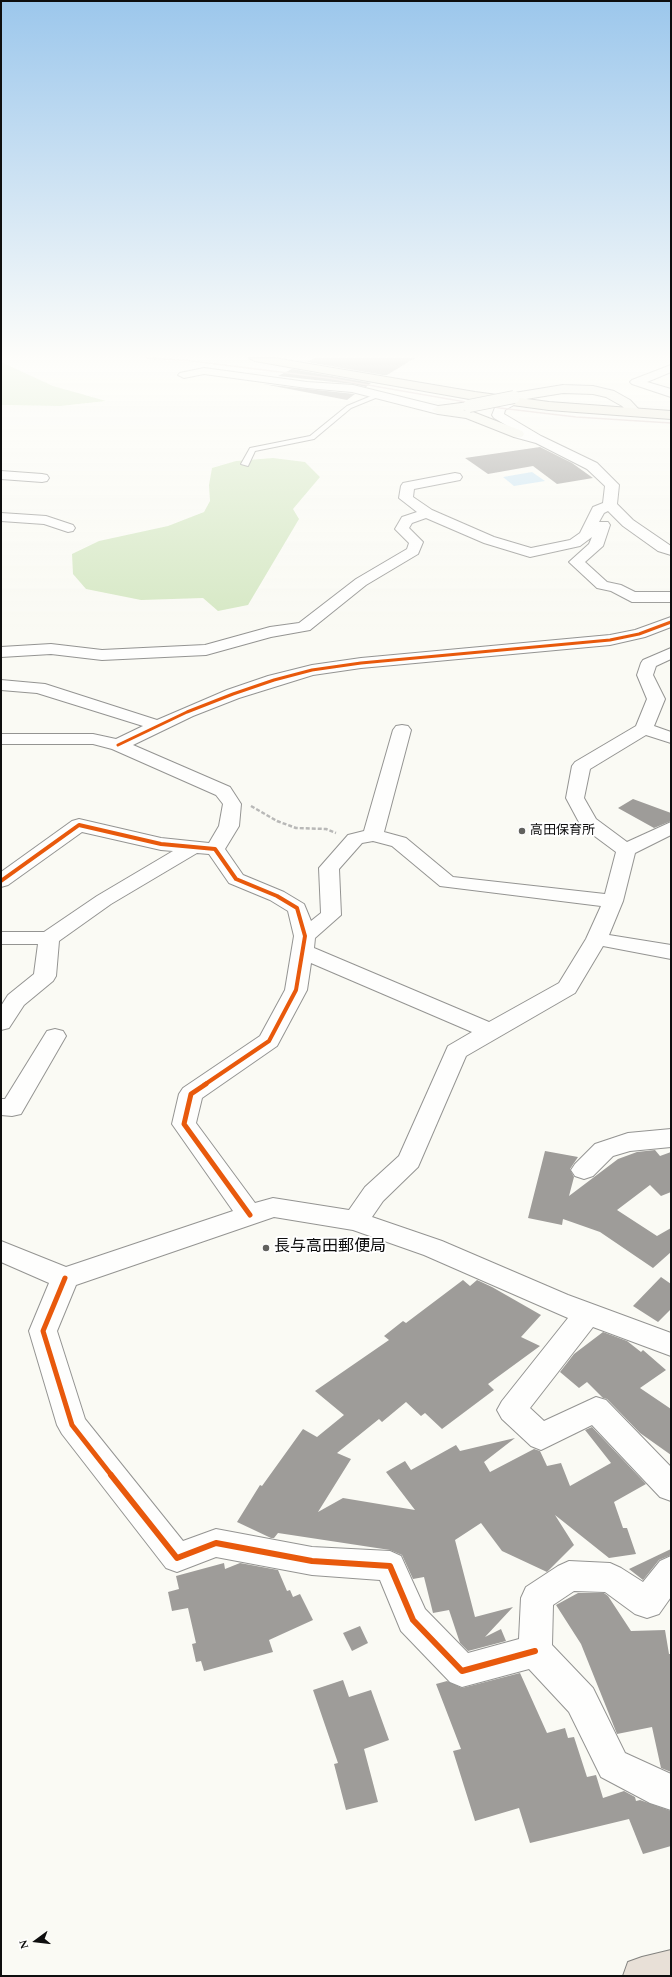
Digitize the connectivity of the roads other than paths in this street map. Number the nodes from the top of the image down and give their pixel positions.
1 (251, 450) edge
2 (561, 450) edge
3 (245, 464) dead end
4 (1, 475) edge
5 (455, 477) dead end
6 (42, 478) dead end
7 (610, 505) junction
8 (427, 513) junction
9 (1, 517) edge
10 (68, 528) dead end
11 (671, 551) edge
12 (671, 597) edge
13 (671, 622) edge
14 (1, 652) edge
15 (671, 653) edge
16 (1, 685) edge
17 (160, 726) junction
18 (644, 728) junction
19 (402, 730) dead end
20 (671, 738) edge
21 (1, 739) edge
22 (118, 745) junction
23 (671, 828) edge
24 (364, 837) junction
25 (194, 847) junction
26 (215, 849) junction
27 (626, 850) junction
28 (1, 881) edge
29 (613, 901) junction
30 (1, 938) edge
31 (49, 938) junction
32 (597, 939) junction
33 (304, 943) junction
34 (671, 952) edge
35 (1, 1023) edge
36 (489, 1031) junction
37 (55, 1036) dead end
38 (1, 1107) edge
39 (671, 1138) edge
40 (584, 1170) dead end
41 (250, 1215) junction
42 (355, 1221) junction
43 (1, 1250) edge
44 (65, 1278) junction
45 (587, 1314) junction
46 (671, 1346) edge
47 (671, 1488) edge
48 (671, 1571) edge
49 (535, 1651) junction
50 (671, 1792) edge
51 (671, 1969) edge
52 (642, 1976) edge

1 - 3 lane
2 - 7 street
4 - 6 street
5 - 8 street
7 - 8 street
7 - 11 street
7 - 12 street
8 - 14 street
9 - 10 street
13 - 17 street
15 - 18 street
16 - 17 street
17 - 22 street
18 - 20 street
18 - 27 street
19 - 24 street
21 - 22 street
22 - 26 street
23 - 27 street
24 - 29 street
24 - 33 street
25 - 26 street
25 - 28 street
25 - 31 street
26 - 33 street
27 - 29 street
29 - 32 street
30 - 31 street
31 - 35 street
32 - 34 street
32 - 36 street
33 - 36 street
33 - 41 street
36 - 42 street
37 - 38 street
39 - 40 street
41 - 42 street
41 - 44 street
42 - 45 street
43 - 44 street
44 - 49 street
45 - 46 street
45 - 47 street
48 - 49 street
49 - 50 street
51 - 52 highway

